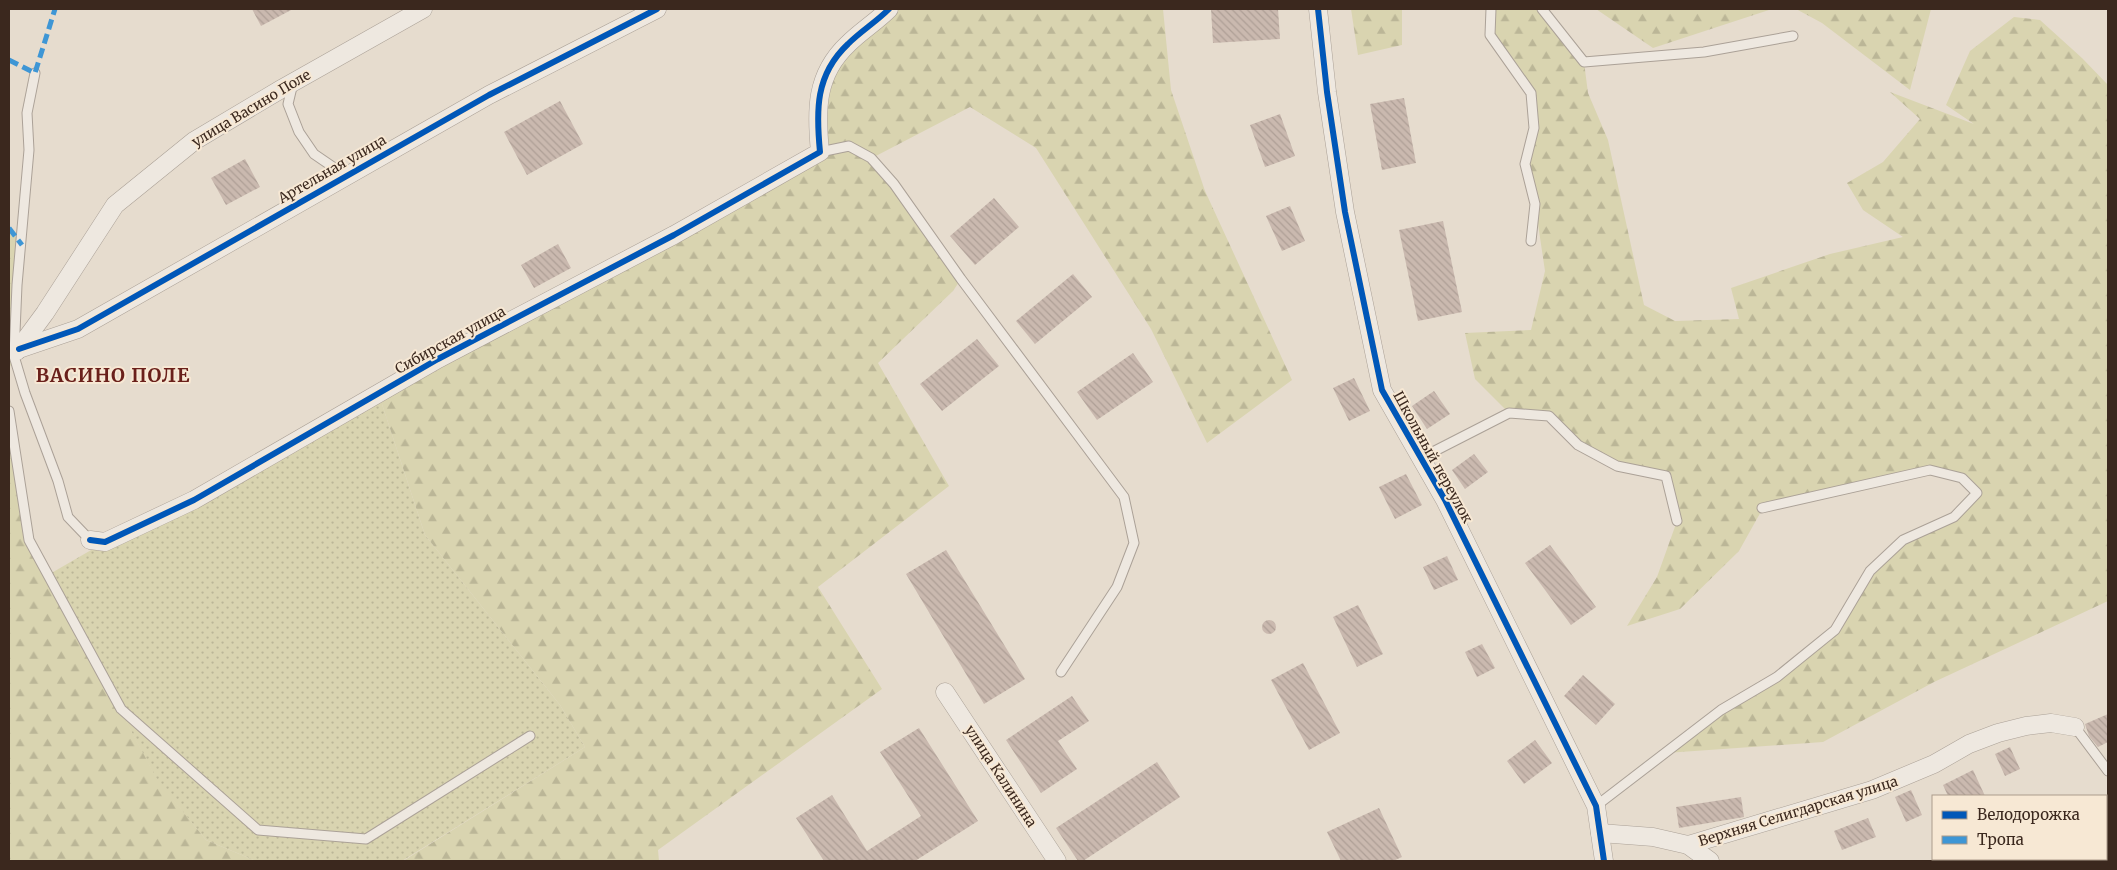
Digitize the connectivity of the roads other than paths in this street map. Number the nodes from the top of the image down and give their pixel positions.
1 (423, 9) edge
2 (657, 9) edge
3 (889, 9) edge
4 (1318, 9) edge
5 (1491, 9) edge
6 (1542, 9) edge
7 (1793, 36) dead end
8 (35, 73) dead end
9 (293, 83) junction
10 (820, 152) junction
11 (353, 171) junction
12 (1531, 240) dead end
13 (14, 357) edge
14 (9, 411) edge
15 (1421, 458) junction
16 (1762, 508) dead end
17 (1677, 521) dead end
18 (90, 540) joint
19 (1061, 672) dead end
20 (945, 692) dead end
21 (2075, 727) joint
22 (530, 736) dead end
23 (2108, 770) edge
24 (1596, 806) junction
25 (1600, 833) junction
26 (1688, 845) junction
27 (1057, 861) edge
28 (1604, 861) edge
29 (1710, 861) edge

1 - 9 street, улица Васино Поле
2 - 11 street, Артельная улица
3 - 10 street
4 - 15 street, Школьный переулок
5 - 12 lane
6 - 7 lane
8 - 13 lane
9 - 11 lane
9 - 13 street, улица Васино Поле
10 - 18 street, Сибирская улица
10 - 19 lane
11 - 13 street, Артельная улица
13 - 18 lane
14 - 22 lane
15 - 17 lane
15 - 24 street, Школьный переулок
16 - 24 lane
20 - 27 street, улица Калинина
21 - 23 lane
21 - 26 street, Верхняя Селигдарская улица
24 - 25 street, Школьный переулок
25 - 26 street
25 - 28 street, Школьный переулок
26 - 29 street

